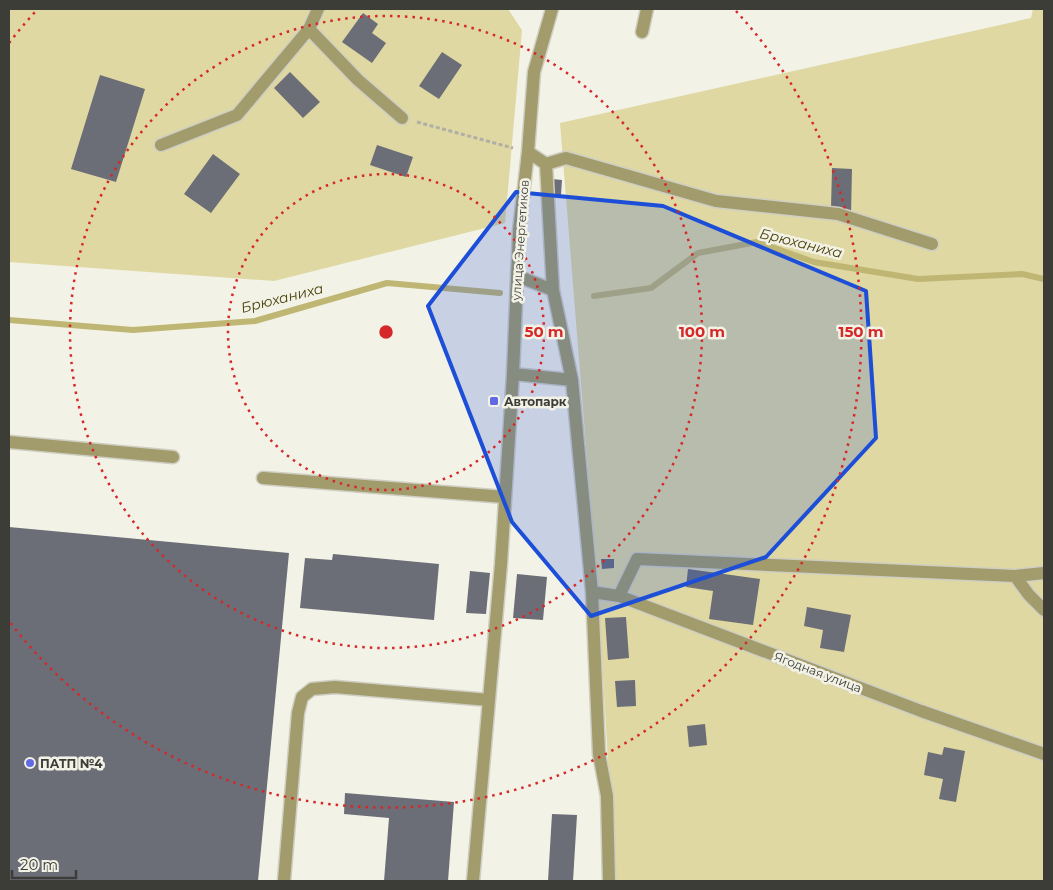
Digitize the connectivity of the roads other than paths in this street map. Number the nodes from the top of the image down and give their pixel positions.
1 (318, 9) edge
2 (552, 9) edge
3 (647, 9) edge
4 (309, 30) junction
5 (642, 32) dead end
6 (402, 118) road end
7 (161, 145) dead end
8 (528, 152) junction
9 (546, 164) junction
10 (932, 244) dead end
11 (517, 276) junction
12 (553, 290) junction
13 (513, 374) junction
14 (572, 380) junction
15 (9, 442) edge
16 (173, 456) dead end
17 (263, 478) dead end
18 (505, 497) junction
19 (1044, 574) edge
20 (1016, 576) junction
21 (592, 592) junction
22 (619, 596) junction
23 (1044, 610) edge
24 (489, 700) junction
25 (1044, 754) edge
26 (284, 881) edge
27 (473, 881) edge
28 (609, 881) edge

1 - 4 street
2 - 8 street, улица Энергетиков
3 - 5 street
4 - 6 street
4 - 7 street
8 - 9 street
8 - 11 street, улица Энергетиков
9 - 10 street
9 - 12 street
11 - 12 street
11 - 13 street, улица Энергетиков
12 - 14 street
13 - 14 street
13 - 18 street, улица Энергетиков
14 - 21 street
15 - 16 street
17 - 18 street
18 - 24 street, улица Энергетиков
19 - 20 street
20 - 22 street
20 - 23 street
21 - 22 street, Ягодная улица
21 - 28 street
22 - 25 street, Ягодная улица
24 - 26 street
24 - 27 street, улица Энергетиков

